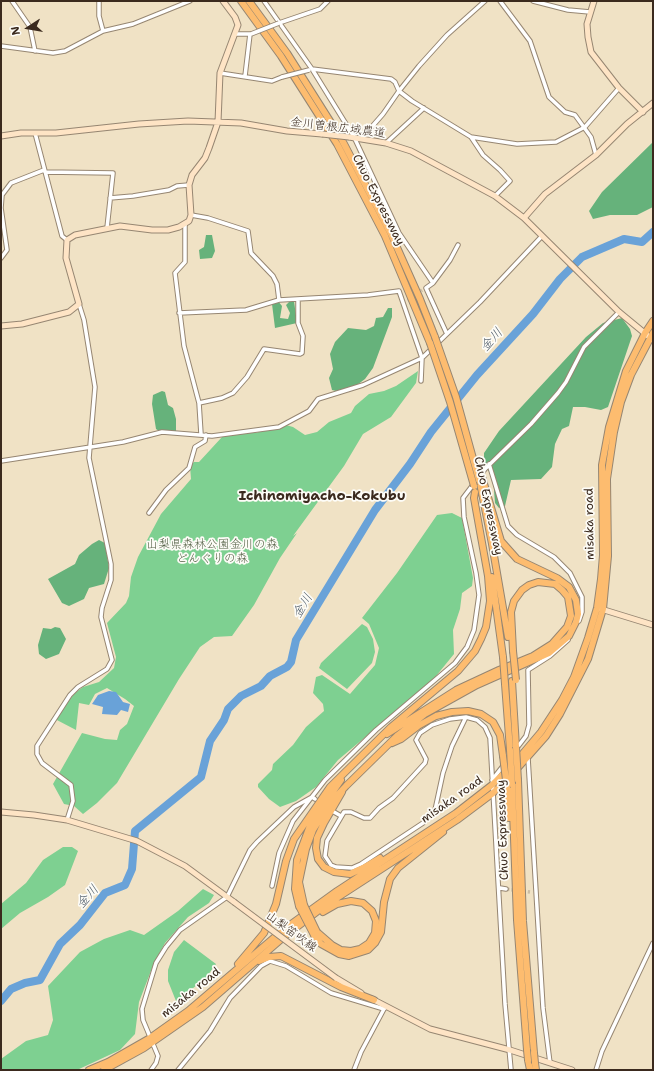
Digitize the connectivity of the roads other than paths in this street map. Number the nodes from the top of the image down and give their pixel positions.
1 (12, 1) edge
2 (100, 1) edge
3 (190, 1) edge
4 (223, 1) edge
5 (240, 1) edge
6 (249, 1) edge
7 (264, 1) edge
8 (328, 1) edge
9 (485, 1) edge
10 (500, 1) edge
11 (533, 1) edge
12 (594, 1) edge
13 (590, 12) junction
14 (280, 23) junction
15 (102, 31) junction
16 (235, 34) junction
17 (250, 34) junction
18 (1, 46) edge
19 (35, 51) junction
20 (311, 69) junction
21 (220, 73) junction
22 (245, 76) junction
23 (620, 88) junction
24 (398, 91) junction
25 (653, 103) edge
26 (424, 108) junction
27 (643, 112) junction
28 (218, 122) junction
29 (585, 127) junction
30 (36, 133) junction
31 (1, 136) edge
32 (352, 137) junction
33 (472, 137) junction
34 (362, 138) junction
35 (386, 143) junction
36 (596, 155) junction
37 (45, 171) junction
38 (190, 185) junction
39 (495, 196) junction
40 (110, 198) junction
41 (191, 216) junction
42 (524, 218) junction
43 (185, 224) junction
44 (107, 228) junction
45 (542, 236) junction
46 (67, 240) junction
47 (458, 245) dead end
48 (1, 257) edge
49 (433, 284) junction
50 (279, 300) junction
51 (298, 300) junction
52 (79, 304) junction
53 (619, 312) junction
54 (179, 313) junction
55 (653, 321) edge
56 (1, 326) edge
57 (446, 332) junction
58 (650, 336) edge
59 (422, 358) junction
60 (421, 381) dead end
61 (199, 403) junction
62 (201, 434) junction
63 (206, 435) junction
64 (88, 448) junction
65 (1, 461) edge
66 (489, 464) junction
67 (481, 478) junction
68 (475, 489) junction
69 (149, 513) dead end
70 (600, 609) junction
71 (653, 625) edge
72 (511, 652) junction
73 (466, 717) junction
74 (385, 735) junction
75 (390, 744) junction
76 (528, 758) junction
77 (348, 768) junction
78 (492, 783) junction
79 (346, 786) junction
80 (509, 786) junction
81 (493, 793) junction
82 (314, 798) junction
83 (1, 812) edge
84 (334, 812) dead end
85 (456, 813) junction
86 (341, 816) junction
87 (67, 820) junction
88 (457, 820) junction
89 (363, 866) junction
90 (272, 886) dead end
91 (500, 888) junction
92 (506, 888) tunnel mouth
93 (530, 892) tunnel mouth
94 (536, 893) junction
95 (227, 897) junction
96 (301, 906) junction
97 (293, 930) junction
98 (316, 933) junction
99 (653, 943) edge
100 (248, 968) junction
101 (209, 994) junction
102 (374, 1000) junction
103 (385, 1008) junction
104 (151, 1040) junction
105 (510, 1050) junction
106 (550, 1063) junction
107 (89, 1070) edge
108 (104, 1070) edge
109 (151, 1070) edge
110 (178, 1070) edge
111 (354, 1070) edge
112 (511, 1070) edge
113 (530, 1070) edge
114 (536, 1070) edge
115 (572, 1070) edge
116 (596, 1070) edge

1 - 19 street
2 - 15 street
3 - 15 street
4 - 16 street
5 - 68 highway, Chuo Expressway, bridge
6 - 67 highway, Chuo Expressway, bridge
7 - 14 street
8 - 14 street
9 - 24 street
10 - 29 street
11 - 13 street
12 - 13 street
13 - 23 street
14 - 17 street, bridge
14 - 20 street
15 - 19 street
16 - 17 street
16 - 21 street
17 - 22 street
18 - 19 street
20 - 22 street, bridge
20 - 24 street
20 - 32 street
21 - 22 street
21 - 28 street
23 - 27 street
23 - 29 street
24 - 26 street
24 - 34 street
25 - 27 street
26 - 33 street
26 - 35 street
27 - 36 street
28 - 30 street, 金川曽根広域農道
28 - 32 street, 金川曽根広域農道, bridge
28 - 38 street
29 - 33 street
29 - 36 street
30 - 31 street, 金川曽根広域農道
30 - 37 street
32 - 34 street, 金川曽根広域農道
32 - 49 street
33 - 39 street
34 - 35 street, 金川曽根広域農道
35 - 39 street, 金川曽根広域農道
36 - 42 street
37 - 40 street
37 - 46 street
37 - 48 street
38 - 40 street
38 - 41 street
39 - 42 street, 金川曽根広域農道
40 - 44 street
41 - 43 street
41 - 50 street
42 - 45 street, 金川曽根広域農道
43 - 44 street
43 - 54 street
44 - 46 street
45 - 53 street, 金川曽根広域農道
45 - 57 street
46 - 52 street
47 - 49 street
49 - 57 street
50 - 51 street
50 - 54 street
51 - 59 street
51 - 61 street
52 - 56 street
52 - 64 street
53 - 58 street, 金川曽根広域農道
53 - 66 street
54 - 61 street
55 - 58 highway, misaka road
57 - 59 street
58 - 70 highway, misaka road
59 - 60 street
59 - 63 street
61 - 62 street
62 - 63 street
62 - 64 street
63 - 69 street
64 - 65 street
64 - 87 street
66 - 78 street
66 - 82 street
67 - 72 highway, Chuo Expressway
67 - 75 highway
68 - 74 highway
68 - 80 highway, Chuo Expressway, bridge
70 - 71 street
70 - 76 highway, misaka road
70 - 78 highway, misaka road
72 - 74 highway
72 - 114 highway, Chuo Expressway, bridge
73 - 78 street
73 - 86 street
73 - 89 street
74 - 77 highway
75 - 79 highway
75 - 80 highway, bridge
76 - 81 highway, misaka road
76 - 94 street
77 - 96 highway
77 - 101 highway
78 - 81 street
78 - 85 highway, misaka road
79 - 89 highway
79 - 96 highway
80 - 113 highway, Chuo Expressway, bridge
81 - 88 highway, misaka road
81 - 91 street
82 - 90 street
82 - 95 street
83 - 87 street, 山梨笛吹線
84 - 86 street
85 - 89 highway
85 - 101 highway, misaka road
86 - 89 street
87 - 95 street, 山梨笛吹線
88 - 97 highway, misaka road
88 - 98 highway
91 - 92 street
91 - 105 street
93 - 94 street
94 - 106 street
95 - 102 street, 山梨笛吹線, bridge
95 - 104 street
96 - 98 highway, bridge
97 - 98 highway
97 - 100 highway, misaka road
99 - 116 street
100 - 102 highway
100 - 104 highway, misaka road
101 - 104 highway, misaka road
102 - 103 street, 山梨笛吹線
103 - 105 street, 山梨笛吹線
103 - 110 street
103 - 111 street
104 - 107 highway, misaka road
104 - 108 highway, misaka road
104 - 109 street
105 - 106 street, 山梨笛吹線
105 - 112 street
106 - 115 street, 山梨笛吹線

